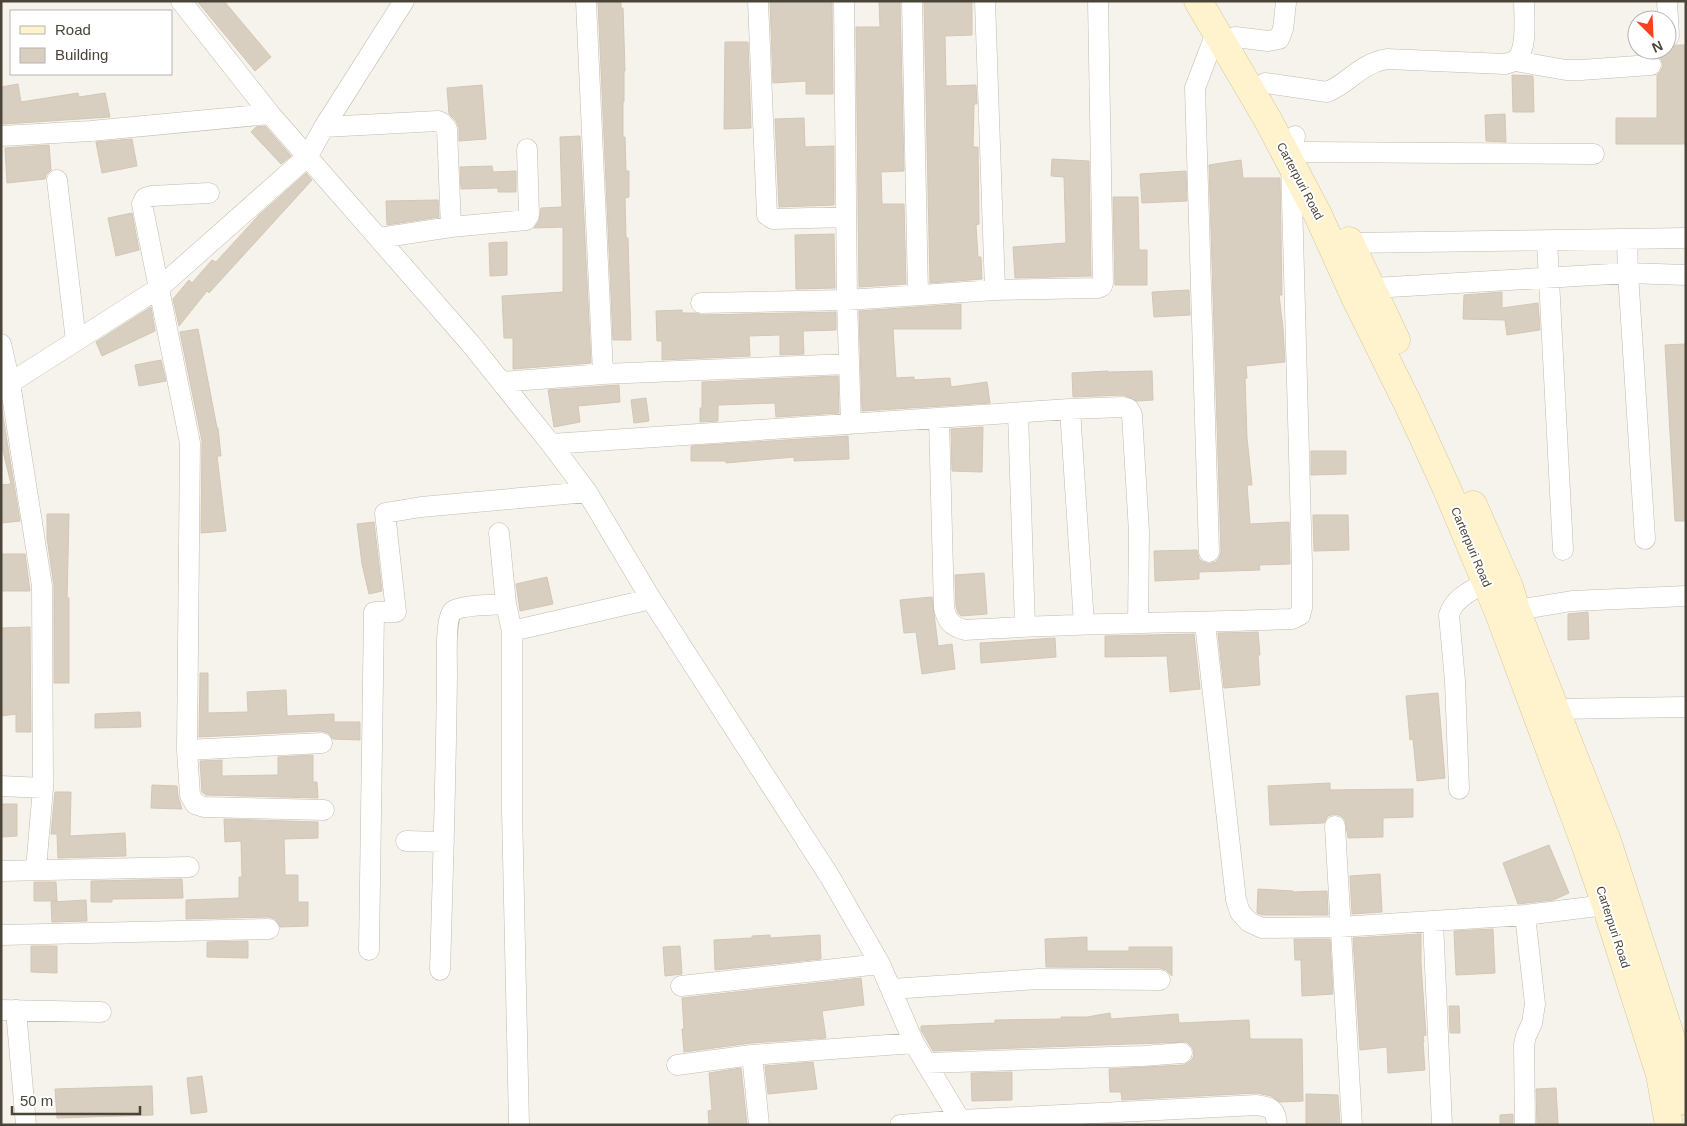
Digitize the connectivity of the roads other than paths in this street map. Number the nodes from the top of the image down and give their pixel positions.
1 (181, 1) edge
2 (404, 1) edge
3 (586, 1) edge
4 (758, 1) edge
5 (844, 1) edge
6 (912, 1) edge
7 (985, 1) edge
8 (1098, 1) edge
9 (1198, 1) edge
10 (1211, 1) edge
11 (1524, 1) edge
12 (1286, 3) dead end
13 (1225, 35) junction
14 (1515, 61) junction
15 (1651, 65) dead end
16 (1265, 83) junction
17 (270, 114) junction
18 (324, 127) junction
19 (1, 136) edge
20 (527, 149) dead end
21 (1297, 151) junction
22 (1594, 154) dead end
23 (308, 156) junction
24 (58, 180) dead end
25 (210, 193) dead end
26 (846, 217) junction
27 (451, 227) junction
28 (380, 238) junction
29 (1686, 238) edge
30 (1627, 240) junction
31 (1548, 241) junction
32 (1342, 247) junction
33 (1628, 273) junction
34 (1686, 275) edge
35 (1548, 278) junction
36 (159, 288) junction
37 (1373, 288) junction
38 (995, 290) junction
39 (918, 294) junction
40 (847, 300) junction
41 (702, 303) dead end
42 (76, 340) junction
43 (1, 344) edge
44 (849, 364) junction
45 (603, 374) junction
46 (501, 382) junction
47 (6, 386) edge
48 (1070, 409) junction
49 (1018, 413) junction
50 (939, 419) junction
51 (851, 424) junction
52 (551, 444) junction
53 (587, 492) junction
54 (498, 533) dead end
55 (1645, 539) dead end
56 (1563, 550) dead end
57 (1209, 552) dead end
58 (1486, 582) junction
59 (1686, 596) edge
60 (651, 598) junction
61 (506, 604) junction
62 (1508, 611) junction
63 (1138, 623) junction
64 (1205, 623) junction
65 (1084, 624) junction
66 (1025, 626) junction
67 (512, 631) junction
68 (1686, 707) edge
69 (1546, 713) junction
70 (322, 743) dead end
71 (188, 750) junction
72 (1, 786) edge
73 (43, 788) junction
74 (1459, 789) dead end
75 (324, 810) dead end
76 (1334, 826) dead end
77 (406, 841) dead end
78 (444, 842) junction
79 (189, 867) dead end
80 (36, 869) junction
81 (1, 870) edge
82 (1617, 907) junction
83 (1525, 915) junction
84 (1433, 921) junction
85 (1340, 927) junction
86 (269, 929) dead end
87 (1, 935) edge
88 (370, 950) dead end
89 (880, 964) junction
90 (440, 970) dead end
91 (1160, 980) dead end
92 (681, 986) dead end
93 (891, 989) junction
94 (9, 1010) edge
95 (101, 1012) dead end
96 (914, 1043) junction
97 (1182, 1053) dead end
98 (752, 1055) junction
99 (926, 1063) junction
100 (677, 1065) dead end
101 (1686, 1101) edge
102 (962, 1122) edge
103 (26, 1125) edge
104 (519, 1125) edge
105 (759, 1125) edge
106 (900, 1125) edge
107 (1277, 1125) edge
108 (1352, 1125) edge
109 (1442, 1125) edge
110 (1526, 1125) edge
111 (1669, 1125) edge

1 - 17 street
2 - 18 street
3 - 45 street
4 - 26 street
5 - 26 street
6 - 39 street
7 - 38 street
8 - 38 street
9 - 13 main road, Carterpuri Road
10 - 13 main road, Carterpuri Road
11 - 14 street
12 - 13 street
13 - 16 main road, Carterpuri Road
13 - 21 main road, Carterpuri Road
13 - 57 street
14 - 15 street
14 - 16 street
16 - 21 main road, Carterpuri Road
17 - 19 street
17 - 23 street
18 - 23 street
18 - 27 street
20 - 27 street
21 - 22 street
21 - 32 main road, Carterpuri Road
21 - 64 street
23 - 28 street
23 - 36 street
24 - 42 street
25 - 36 street
26 - 40 street
27 - 28 street
28 - 46 street
29 - 30 street
30 - 31 street
30 - 33 street
31 - 32 street
31 - 35 street
32 - 37 main road, Carterpuri Road
32 - 58 main road, Carterpuri Road
33 - 34 street
33 - 35 street
33 - 55 street
35 - 37 street
35 - 56 street
36 - 42 street
36 - 71 street
37 - 62 main road, Carterpuri Road
38 - 39 street
39 - 40 street
40 - 41 street
40 - 44 street
42 - 47 street
43 - 47 street
44 - 45 street
44 - 51 street
45 - 46 street
46 - 52 street
47 - 73 street
48 - 49 street
48 - 63 street
48 - 65 street
49 - 50 street
49 - 66 street
50 - 51 street
50 - 66 street
51 - 52 street
52 - 53 street
53 - 60 street
53 - 88 street
54 - 61 street
58 - 62 main road, Carterpuri Road
58 - 74 street
59 - 62 street
60 - 67 street
60 - 89 street
61 - 67 street
61 - 78 street
62 - 69 main road, Carterpuri Road
63 - 64 street
63 - 65 street
64 - 85 street
65 - 66 street
67 - 104 street
68 - 69 street
69 - 82 main road, Carterpuri Road
70 - 71 street
71 - 75 street
72 - 73 street
73 - 80 street
76 - 85 street
77 - 78 street
78 - 90 street
79 - 80 street
80 - 81 street
82 - 83 street
82 - 101 main road, Carterpuri Road
82 - 111 main road, Carterpuri Road
83 - 84 street
83 - 110 street
84 - 85 street
84 - 109 street
85 - 108 street
86 - 87 street
89 - 92 street
89 - 93 street
91 - 93 street
93 - 96 street
94 - 95 street
94 - 103 street
96 - 98 street
96 - 99 street
97 - 99 street
98 - 100 street
98 - 105 street
99 - 102 street
102 - 106 street
102 - 107 street

